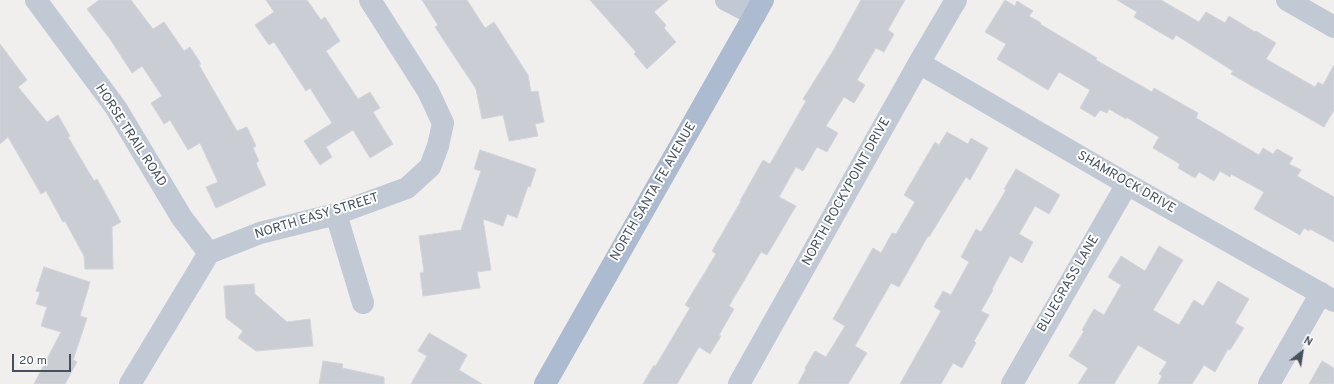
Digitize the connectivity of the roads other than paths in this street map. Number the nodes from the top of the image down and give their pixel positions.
1 (36, 0) edge
2 (370, 0) edge
3 (726, 0) edge
4 (956, 0) edge
5 (1287, 0) edge
6 (759, 7) edge
7 (1334, 27) edge
8 (919, 63) junction
9 (1127, 184) junction
10 (336, 214) junction
11 (209, 254) junction
12 (1328, 297) edge
13 (364, 303) dead end
14 (130, 384) edge
15 (545, 384) edge
16 (739, 384) edge
17 (1012, 384) edge
18 (1269, 384) edge

1 - 11 street, HORSE TRAIL ROAD
2 - 10 street, NORTH EASY STREET
3 - 6 street
4 - 8 street, NORTH ROCKYPOINT DRIVE
5 - 7 street
6 - 15 main road, NORTH SANTA FE AVENUE
8 - 9 street, SHAMROCK DRIVE
8 - 16 street, NORTH ROCKYPOINT DRIVE
9 - 12 street, SHAMROCK DRIVE
9 - 17 street, BLUEGRASS LANE
10 - 11 street, NORTH EASY STREET
10 - 13 street
11 - 14 street
12 - 18 street

